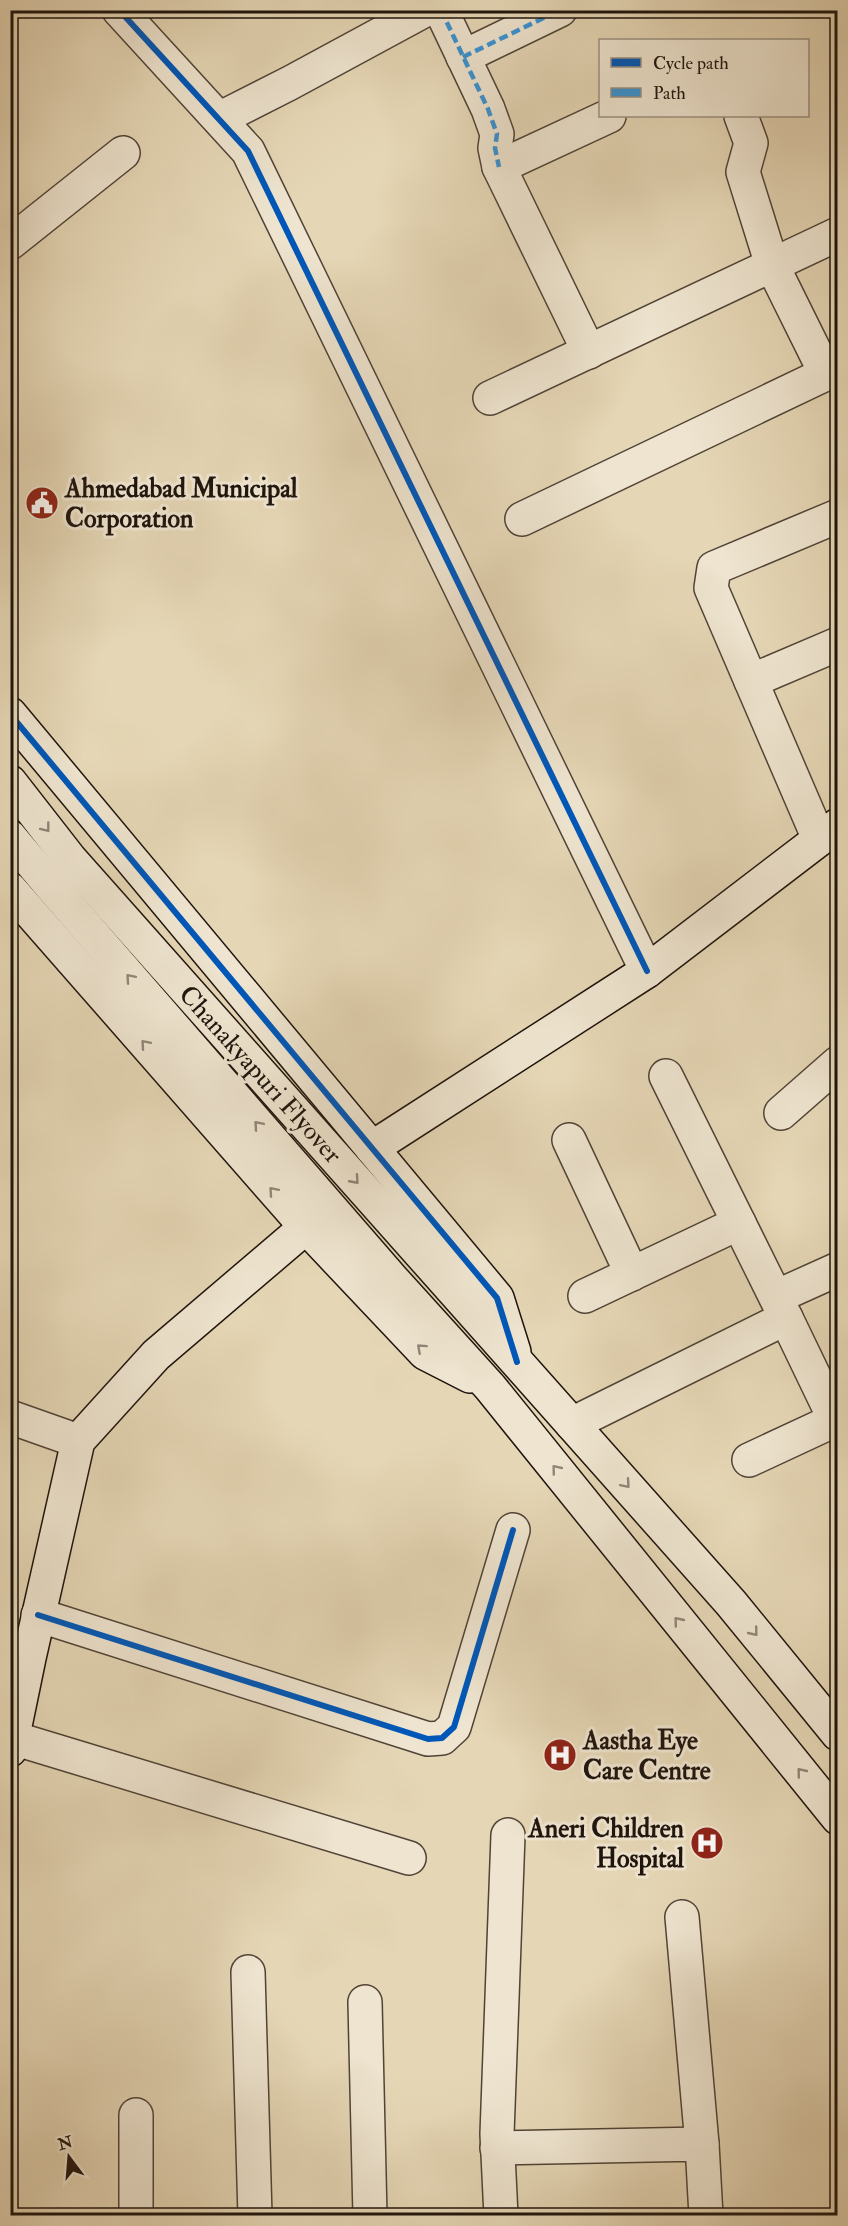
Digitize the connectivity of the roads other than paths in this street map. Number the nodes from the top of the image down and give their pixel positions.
1 (119, 10) edge
2 (424, 10) edge
3 (441, 10) edge
4 (560, 10) edge
5 (463, 57) junction
6 (607, 117) edge
7 (741, 117) edge
8 (219, 119) junction
9 (123, 153) dead end
10 (499, 167) junction
11 (837, 234) edge
12 (10, 243) edge
13 (772, 265) junction
14 (589, 352) junction
15 (832, 371) edge
16 (490, 398) dead end
17 (837, 516) edge
18 (522, 519) dead end
19 (837, 644) edge
20 (751, 681) junction
21 (10, 714) edge
22 (10, 782) edge
23 (828, 832) edge
24 (10, 837) edge
25 (10, 889) edge
26 (647, 971) junction
27 (837, 1063) edge
28 (666, 1076) dead end
29 (781, 1113) dead end
30 (569, 1140) dead end
31 (372, 1148) junction
32 (739, 1223) junction
33 (306, 1227) junction
34 (837, 1273) edge
35 (632, 1274) junction
36 (585, 1296) dead end
37 (781, 1307) junction
38 (517, 1362) junction
39 (490, 1387) junction
40 (10, 1417) edge
41 (836, 1423) edge
42 (572, 1424) junction
43 (78, 1441) junction
44 (749, 1460) dead end
45 (513, 1530) dead end
46 (39, 1615) junction
47 (20, 1662) edge
48 (837, 1734) edge
49 (12, 1744) edge
50 (837, 1818) edge
51 (508, 1835) dead end
52 (409, 1858) dead end
53 (682, 1917) dead end
54 (248, 1972) dead end
55 (365, 2002) dead end
56 (136, 2115) dead end
57 (702, 2145) junction
58 (497, 2148) junction
59 (136, 2216) edge
60 (255, 2216) edge
61 (369, 2216) edge
62 (501, 2216) edge
63 (706, 2216) edge

1 - 8 street
2 - 8 street
3 - 5 street
4 - 5 street
5 - 10 street
6 - 10 street
7 - 13 street
8 - 26 street
9 - 12 street
10 - 14 street
11 - 13 street
13 - 14 street
13 - 15 street
14 - 16 street
15 - 18 street
17 - 20 street
19 - 20 street
20 - 23 street
21 - 31 street
22 -> 38 street, Chanakyapuri Flyover
23 - 26 street
39 -> 24 street, Chanakyapuri Flyover
33 -> 25 street
26 - 31 street
27 - 29 street
28 - 32 street
30 - 35 street
31 - 38 street
32 - 35 street
32 - 37 street
39 -> 33 street
33 - 43 street
34 - 37 street
35 - 36 street
37 - 41 street
37 - 42 street
38 - 42 street, Chanakyapuri Flyover
50 -> 39 street, Chanakyapuri Flyover
40 - 43 street
41 - 44 street
42 -> 48 street, Chanakyapuri Flyover
43 - 46 street
45 - 46 street
46 - 47 street
47 - 49 street
49 - 52 street
51 - 58 street
53 - 57 street
54 - 60 street
55 - 61 street
56 - 59 street
57 - 58 street
57 - 63 street
58 - 62 street

